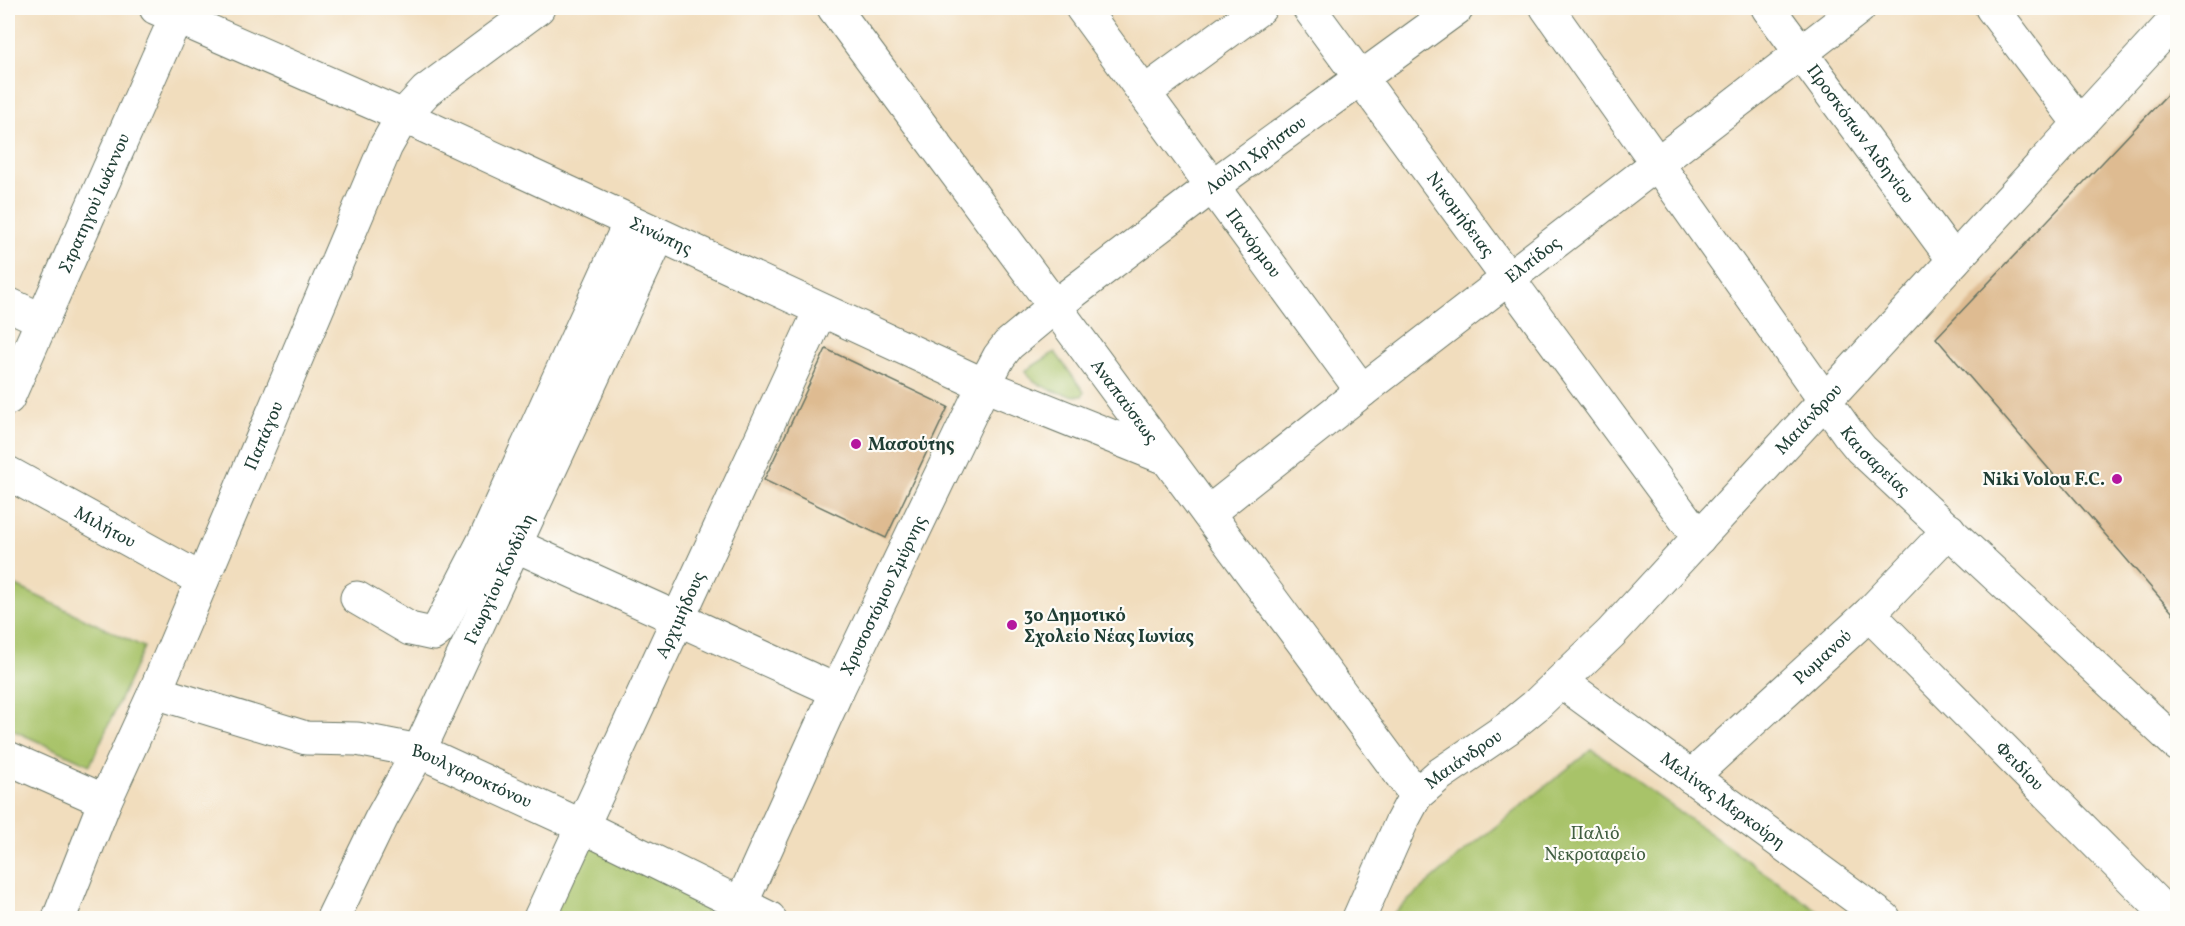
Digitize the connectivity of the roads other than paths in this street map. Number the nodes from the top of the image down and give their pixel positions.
1 (834, 8) edge
2 (1082, 8) edge
3 (1260, 8) edge
4 (1309, 8) edge
5 (1457, 8) edge
6 (1547, 8) edge
7 (1768, 8) edge
8 (1859, 8) edge
9 (1992, 8) edge
10 (529, 10) edge
11 (171, 11) edge
12 (2178, 17) edge
13 (1802, 52) junction
14 (1362, 78) junction
15 (1144, 93) junction
16 (403, 116) junction
17 (2079, 123) junction
18 (1657, 163) junction
19 (1211, 186) junction
20 (644, 229) junction
21 (1954, 260) junction
22 (1509, 278) junction
23 (8, 304) edge
24 (1055, 306) junction
25 (820, 311) junction
26 (42, 320) junction
27 (984, 385) junction
28 (1362, 391) junction
29 (8, 398) edge
30 (1824, 400) junction
31 (1168, 459) junction
32 (8, 473) edge
33 (1208, 513) junction
34 (1949, 530) junction
35 (501, 538) junction
36 (1699, 538) junction
37 (202, 580) junction
38 (357, 598) dead end
39 (1869, 614) junction
40 (678, 619) junction
41 (1562, 682) junction
42 (837, 691) junction
43 (155, 692) junction
44 (2178, 745) edge
45 (419, 751) junction
46 (8, 758) edge
47 (1691, 777) junction
48 (1416, 795) junction
49 (105, 801) junction
50 (582, 825) junction
51 (755, 911) edge
52 (59, 918) edge
53 (333, 918) edge
54 (540, 918) edge
55 (1359, 918) edge
56 (1884, 918) edge
57 (2171, 918) edge

1 - 24 street, Αναπαύσεως
2 - 15 street, Πανόρμου
3 - 15 street
4 - 14 street, Νικομήδειας
5 - 14 street, Λούλη Χρήστου
6 - 18 street, Καισαρείας
7 - 13 street, Προσκόπων Αιδηνίου
8 - 13 street, Ελπίδος
9 - 17 street
10 - 16 street, Παπάγου
11 - 16 street, Σινώπης
11 - 26 street, Στρατηγού Ιωάννου
12 - 17 street, Μαιάνδρου
13 - 18 street, Ελπίδος
13 - 21 street, Προσκόπων Αιδηνίου
14 - 19 street, Λούλη Χρήστου
14 - 22 street, Νικομήδειας
15 - 19 street, Πανόρμου
16 - 20 street, Σινώπης
16 - 37 street, Παπάγου
17 - 21 street, Μαιάνδρου
18 - 22 street, Ελπίδος
18 - 30 street, Καισαρείας
19 - 24 street, Λούλη Χρήστου
19 - 28 street, Πανόρμου
20 - 25 street, Σινώπης
20 - 35 street, Γεωργίου Κονδύλη
21 - 30 street, Μαιάνδρου
22 - 28 street, Ελπίδος
22 - 36 street, Νικομήδειας
23 - 26 street
24 - 27 street, Χρυσοστόμου Σμύρνης
24 - 31 street, Αναπαύσεως
25 - 27 street, Σινώπης
25 - 40 street, Αρχιμήδους
26 - 29 street, Στρατηγού Ιωάννου
27 - 31 street, Σινώπης
27 - 42 street, Χρυσοστόμου Σμύρνης
28 - 33 street, Ελπίδος
30 - 34 street, Καισαρείας
30 - 36 street, Μαιάνδρου
31 - 33 street, Αναπαύσεως
32 - 37 street, Μιλήτου
33 - 48 street, Αναπαύσεως
34 - 39 street, Ρωμανού
34 - 44 street, Καισαρείας
35 - 38 street, Γεωργίου Κονδύλη
35 - 40 street
35 - 45 street, Γεωργίου Κονδύλη
36 - 41 street, Μαιάνδρου
37 - 43 street, Παπάγου
39 - 47 street, Ρωμανού
39 - 57 street, Φειδίου
40 - 42 street
40 - 50 street, Αρχιμήδους
41 - 47 street, Μελίνας Μερκούρη
41 - 48 street, Μαιάνδρου
42 - 51 street, Χρυσοστόμου Σμύρνης
43 - 45 street, Βουλγαροκτόνου
43 - 49 street, Παπάγου
45 - 50 street, Βουλγαροκτόνου
45 - 53 street, Γεωργίου Κονδύλη
46 - 49 street
47 - 56 street, Μελίνας Μερκούρη
48 - 55 street
49 - 52 street, Παπάγου
50 - 51 street, Βουλγαροκτόνου
50 - 54 street, Αρχιμήδους

